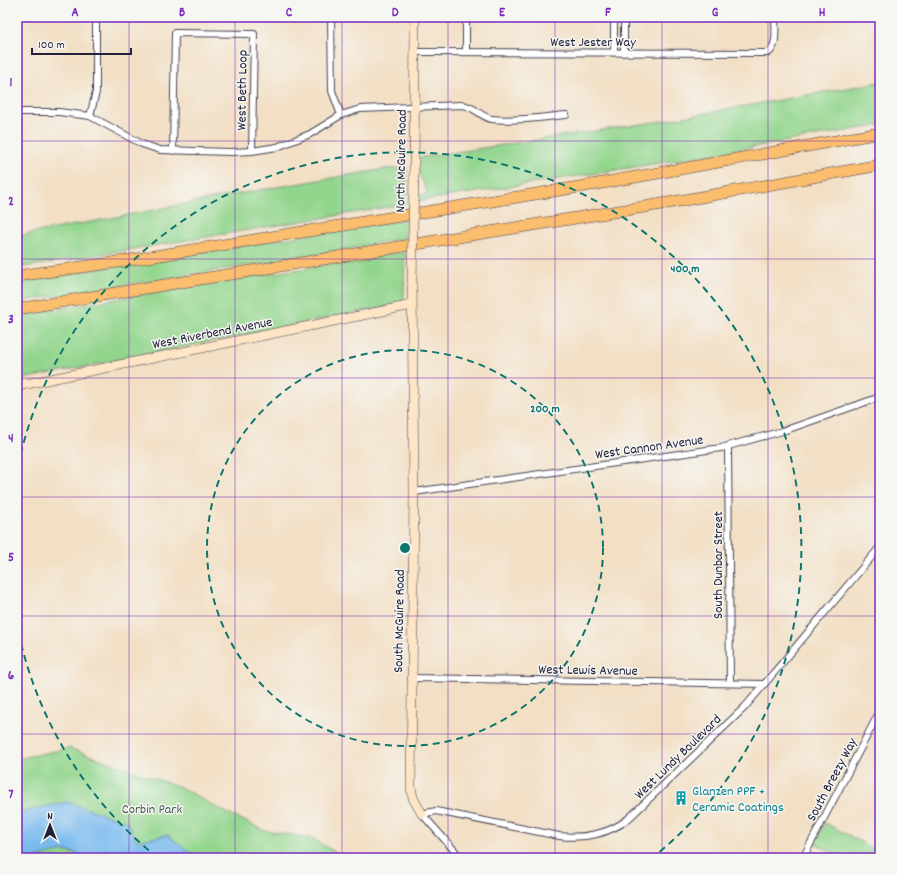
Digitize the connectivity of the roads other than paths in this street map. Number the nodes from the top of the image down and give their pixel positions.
1 (96, 17) edge
2 (331, 17) edge
3 (415, 17) edge
4 (466, 17) edge
5 (614, 17) edge
6 (624, 17) edge
7 (775, 17) edge
8 (415, 52) junction
9 (466, 52) junction
10 (614, 53) junction
11 (624, 53) junction
12 (414, 108) junction
13 (17, 112) edge
14 (341, 115) junction
15 (566, 115) dead end
16 (90, 116) junction
17 (880, 133) edge
18 (173, 151) junction
19 (252, 151) junction
20 (880, 165) edge
21 (17, 276) edge
22 (412, 305) junction
23 (17, 309) edge
24 (17, 386) edge
25 (880, 397) edge
26 (728, 446) junction
27 (414, 492) junction
28 (880, 547) edge
29 (17, 678) edge
30 (412, 678) junction
31 (730, 683) junction
32 (764, 684) junction
33 (17, 687) edge
34 (880, 710) edge
35 (422, 814) junction
36 (461, 858) edge
37 (803, 858) edge

1 - 16 street
2 - 14 street
3 - 8 street, North McGuire Road
4 - 9 street
5 - 10 street
6 - 11 street
7 - 11 street, West Jester Way
8 - 9 street, West Jester Way
8 - 12 street, North McGuire Road
9 - 10 street, West Jester Way
10 - 11 street, West Jester Way
12 - 14 street
12 - 15 street
12 - 22 street, North McGuire Road, bridge
13 - 16 street
14 - 19 street
16 - 18 street
17 - 21 highway
18 - 19 street
18 - 19 street, West Beth Loop
20 - 23 highway
22 - 24 street, West Riverbend Avenue
22 - 27 street, South McGuire Road
25 - 26 street, West Cannon Avenue
26 - 27 street, West Cannon Avenue
26 - 31 street, South Dunbar Street
27 - 30 street, South McGuire Road
28 - 32 street, West Lundy Boulevard
29 - 33 street
30 - 31 street, West Lewis Avenue
30 - 35 street, South McGuire Road
31 - 32 street, West Lewis Avenue
32 - 35 street, West Lundy Boulevard
34 - 37 street, South Breezy Way
35 - 36 street

